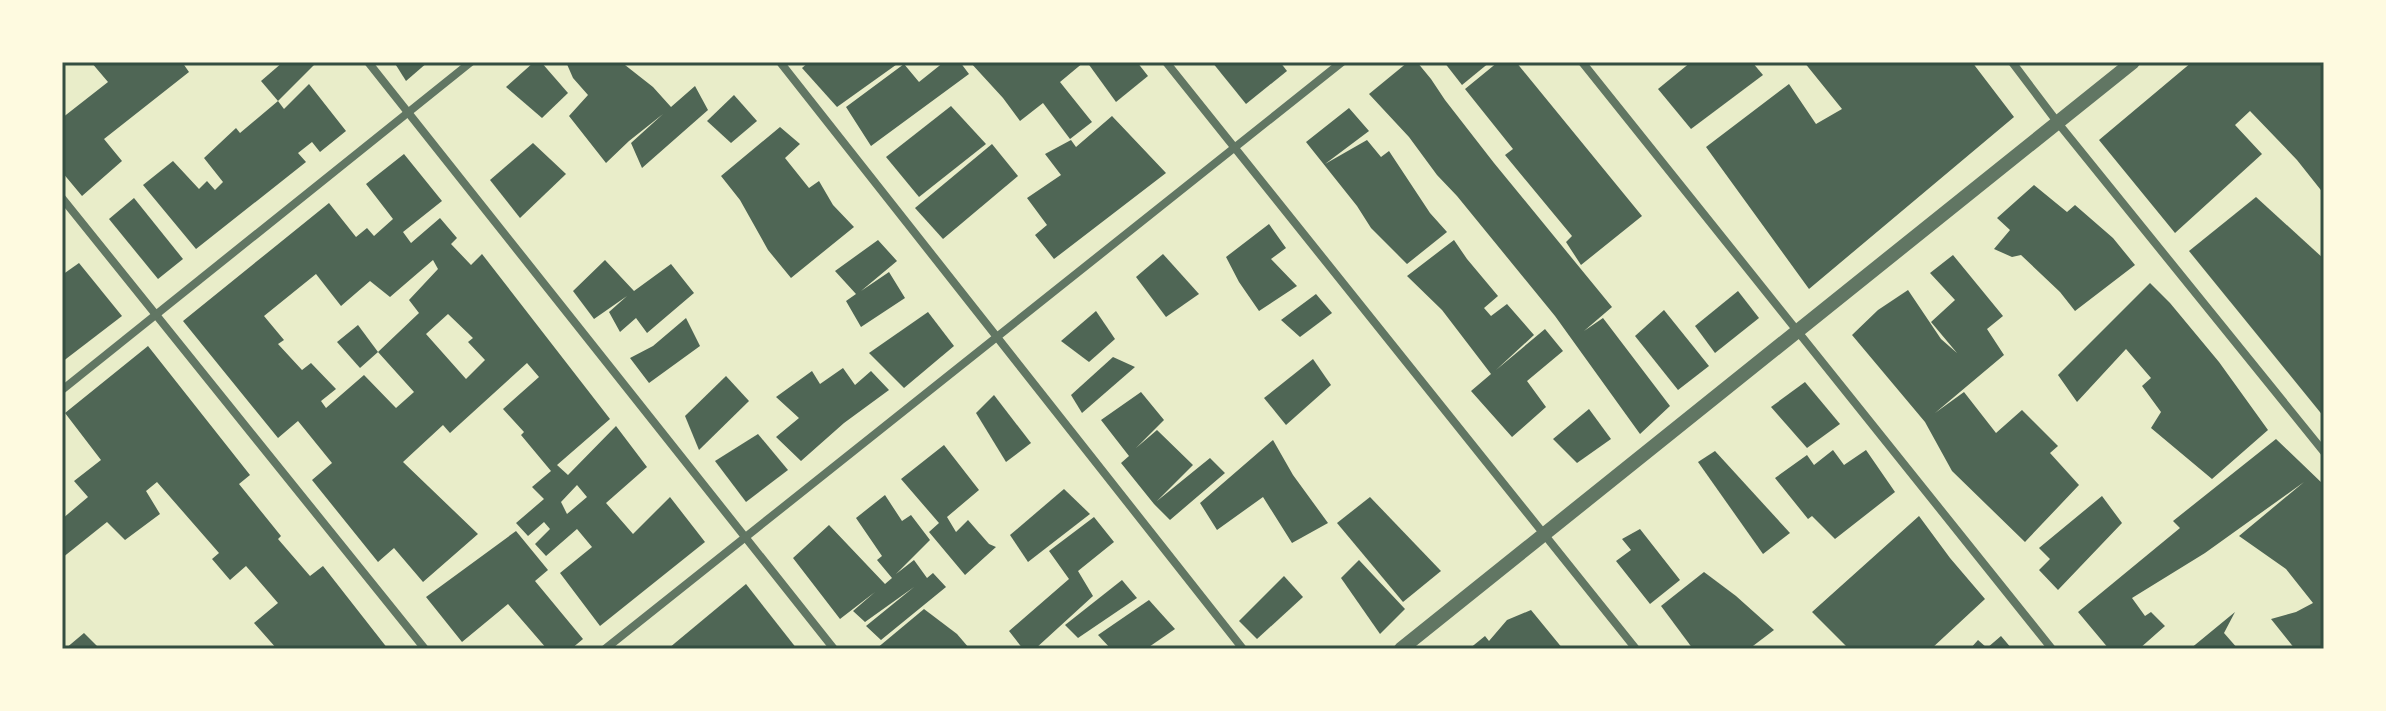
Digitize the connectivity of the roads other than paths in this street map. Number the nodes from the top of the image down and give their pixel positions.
1 (368, 62) edge
2 (471, 62) edge
3 (780, 62) edge
4 (1166, 62) edge
5 (1342, 62) edge
6 (1582, 62) edge
7 (2012, 62) edge
8 (2133, 62) edge
9 (408, 112) junction
10 (2058, 123) junction
11 (1235, 147) junction
12 (62, 198) edge
13 (156, 314) junction
14 (1797, 330) junction
15 (996, 337) junction
16 (62, 390) edge
17 (2324, 452) edge
18 (1544, 534) junction
19 (745, 537) junction
20 (425, 649) edge
21 (605, 649) edge
22 (834, 649) edge
23 (1243, 649) edge
24 (1401, 649) edge
25 (1636, 649) edge
26 (2052, 649) edge

1 - 9 street
2 - 9 street
3 - 15 street
4 - 11 street
5 - 11 street
6 - 14 street
7 - 10 street
8 - 10 street
9 - 13 street
9 - 19 street
10 - 14 street
10 - 17 street
11 - 15 street
11 - 18 street
12 - 13 street
13 - 16 street
13 - 20 street
14 - 18 street
14 - 26 street
15 - 19 street
15 - 23 street
18 - 24 street
18 - 25 street
19 - 21 street
19 - 22 street

